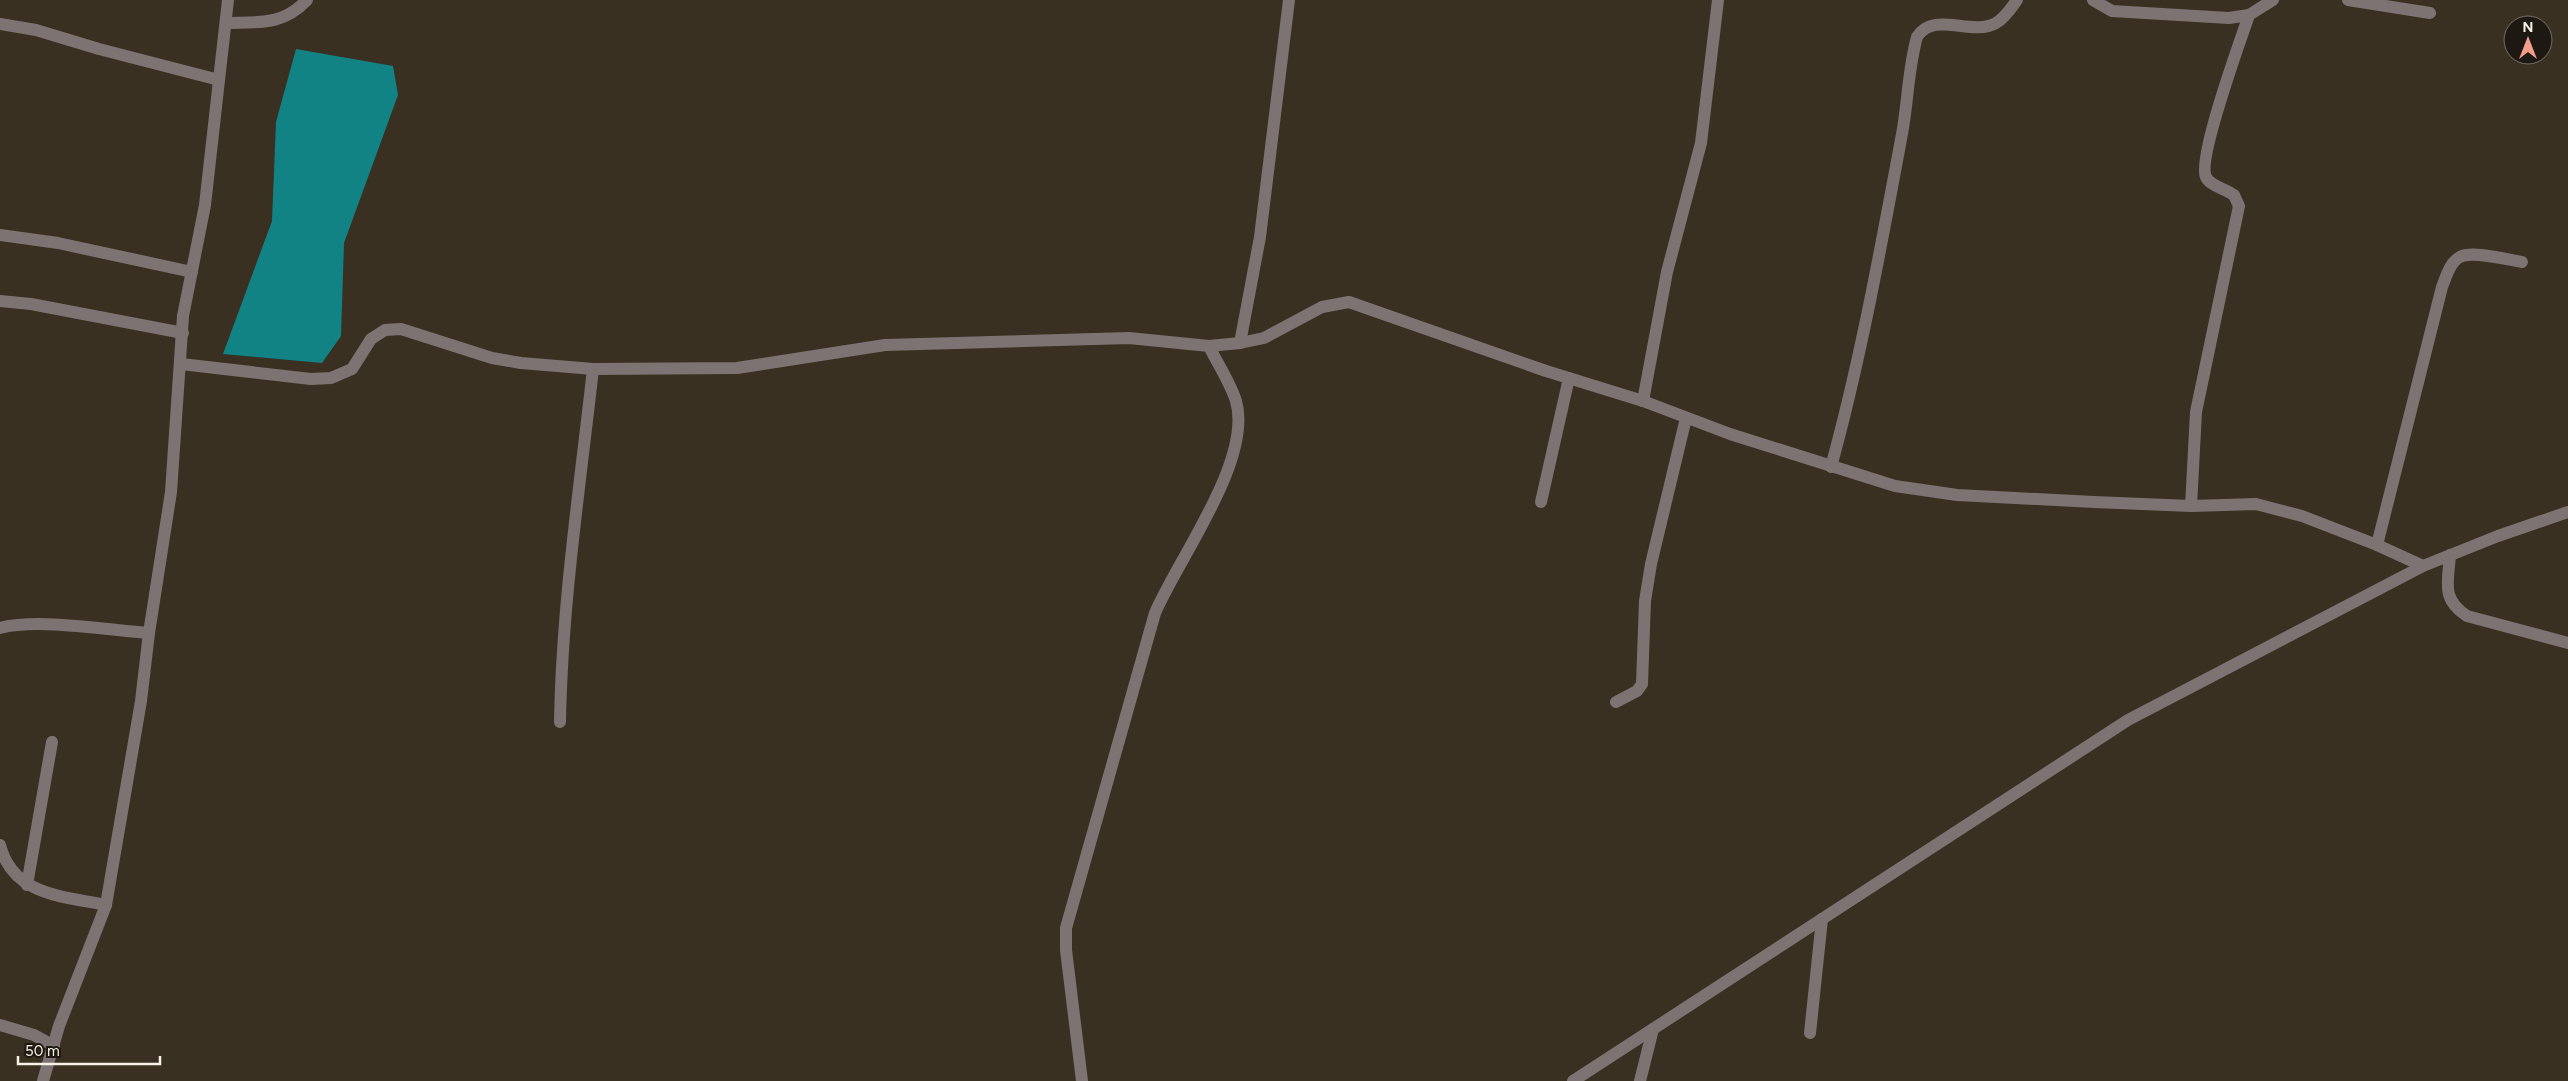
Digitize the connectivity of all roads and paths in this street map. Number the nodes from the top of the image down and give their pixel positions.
1 (228, 0) edge
2 (307, 0) edge
3 (1289, 0) edge
4 (1718, 0) edge
5 (2017, 0) edge
6 (2093, 0) edge
7 (2274, 0) edge
8 (2348, 0) edge
9 (2430, 13) dead end
10 (2249, 14) junction
11 (226, 23) junction
12 (0, 24) edge
13 (219, 80) junction
14 (0, 235) edge
15 (2522, 262) dead end
16 (192, 272) junction
17 (0, 301) edge
18 (183, 333) junction
19 (1240, 343) junction
20 (1209, 346) junction
21 (181, 364) junction
22 (594, 368) junction
23 (1569, 378) junction
24 (1643, 401) junction
25 (1686, 418) junction
26 (1831, 468) junction
27 (1541, 502) dead end
28 (2191, 506) junction
29 (2568, 512) edge
30 (2377, 545) junction
31 (2450, 555) junction
32 (2423, 566) junction
33 (0, 628) edge
34 (149, 633) junction
35 (2568, 643) edge
36 (1616, 702) dead end
37 (560, 722) dead end
38 (52, 742) dead end
39 (0, 845) edge
40 (27, 885) junction
41 (106, 905) junction
42 (1822, 919) junction
43 (0, 1025) edge
44 (1653, 1029) junction
45 (1810, 1033) dead end
46 (54, 1046) junction
47 (44, 1081) edge
48 (1082, 1081) edge
49 (1573, 1081) edge
50 (1640, 1081) edge

1 - 11 street
2 - 11 street
3 - 19 street
4 - 24 street
5 - 26 street
6 - 10 street
7 - 10 street
8 - 9 street
10 - 28 street
11 - 13 street
12 - 13 street
13 - 16 street
14 - 16 street
15 - 30 street
16 - 18 street
17 - 18 street
18 - 21 street
19 - 20 street
19 - 23 street
20 - 22 street
20 - 48 street
21 - 22 street
21 - 34 street
22 - 37 street
23 - 24 street
23 - 27 street
24 - 25 street
25 - 26 street
25 - 36 street
26 - 28 street
28 - 30 street
29 - 31 street
30 - 32 street
31 - 32 street
31 - 35 street
32 - 42 street
33 - 34 street
34 - 41 street
38 - 40 street
39 - 40 street
40 - 41 street
41 - 46 street
42 - 44 street
42 - 45 street
43 - 46 street
44 - 49 street
44 - 50 street
46 - 47 street

